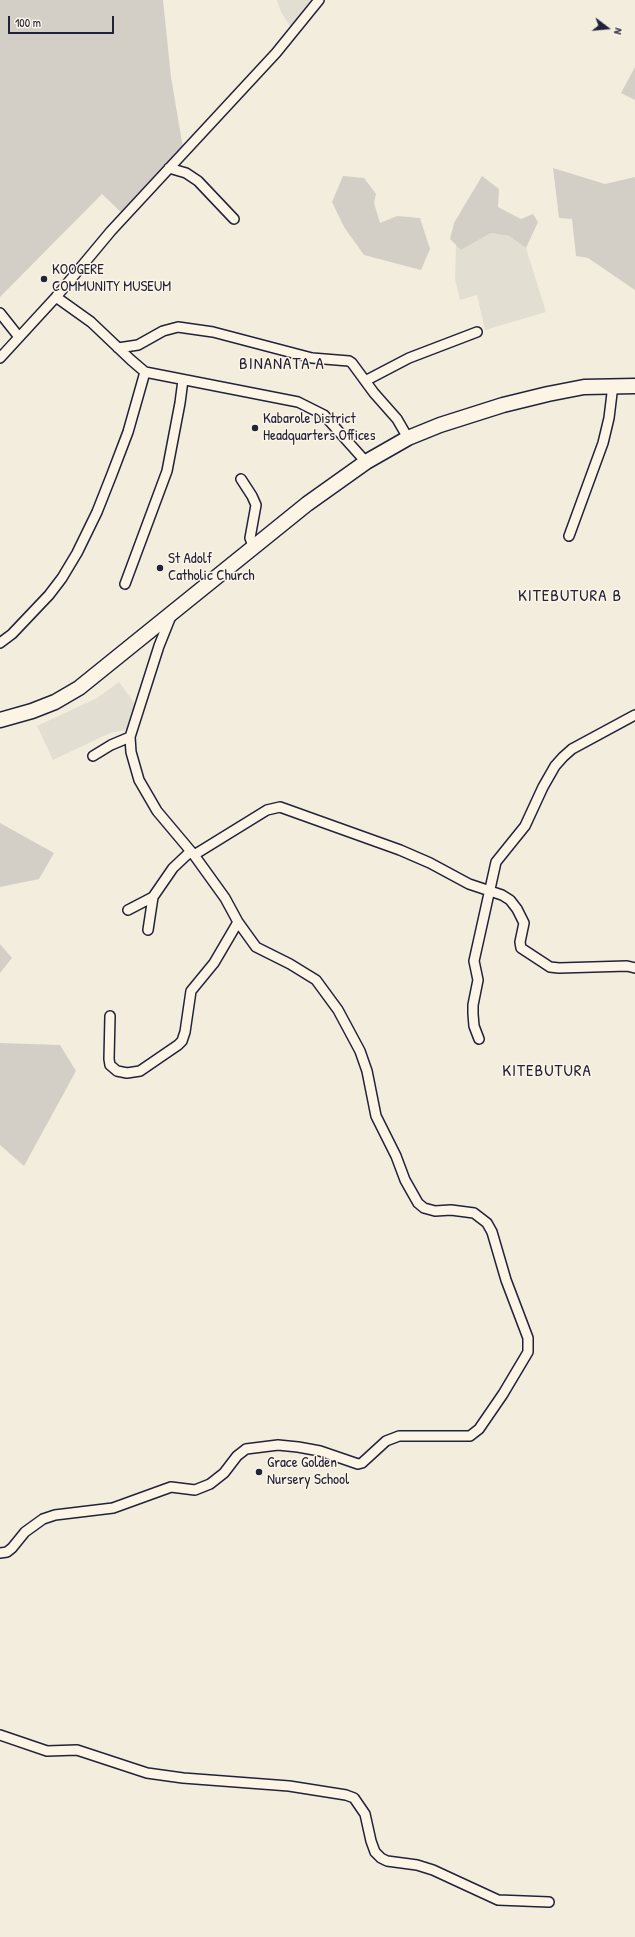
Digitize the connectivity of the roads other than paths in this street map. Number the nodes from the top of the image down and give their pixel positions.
1 (319, 0) edge
2 (169, 168) junction
3 (234, 219) dead end
4 (56, 297) junction
5 (0, 313) edge
6 (477, 332) dead end
7 (19, 337) junction
8 (118, 348) junction
9 (0, 358) edge
10 (146, 372) junction
11 (183, 380) junction
12 (365, 381) junction
13 (613, 385) junction
14 (635, 386) edge
15 (408, 438) junction
16 (366, 462) junction
17 (241, 480) dead end
18 (569, 536) dead end
19 (254, 548) junction
20 (125, 584) dead end
21 (172, 614) junction
22 (0, 643) edge
23 (635, 715) edge
24 (0, 720) edge
25 (130, 737) junction
26 (93, 756) dead end
27 (192, 853) junction
28 (489, 890) junction
29 (153, 897) junction
30 (128, 910) dead end
31 (238, 922) junction
32 (148, 930) dead end
33 (635, 968) edge
34 (110, 1016) dead end
35 (479, 1039) dead end
36 (0, 1553) edge
37 (0, 1735) edge
38 (549, 1902) dead end

1 - 2 street
2 - 3 street
2 - 4 street
4 - 7 street
4 - 8 street
5 - 7 street
6 - 12 street
7 - 9 street
8 - 10 street
8 - 12 street
10 - 11 street
10 - 22 street
11 - 16 street
11 - 20 street
12 - 15 street
13 - 14 highway
13 - 15 highway
13 - 18 street
15 - 16 highway
16 - 19 highway
17 - 19 street
19 - 21 highway
21 - 24 highway
21 - 25 street
23 - 28 street
25 - 26 street
25 - 27 street
27 - 28 street
27 - 29 street
27 - 31 street
28 - 33 street
28 - 35 street
29 - 30 street
29 - 32 street
31 - 34 street
31 - 36 street
37 - 38 street

